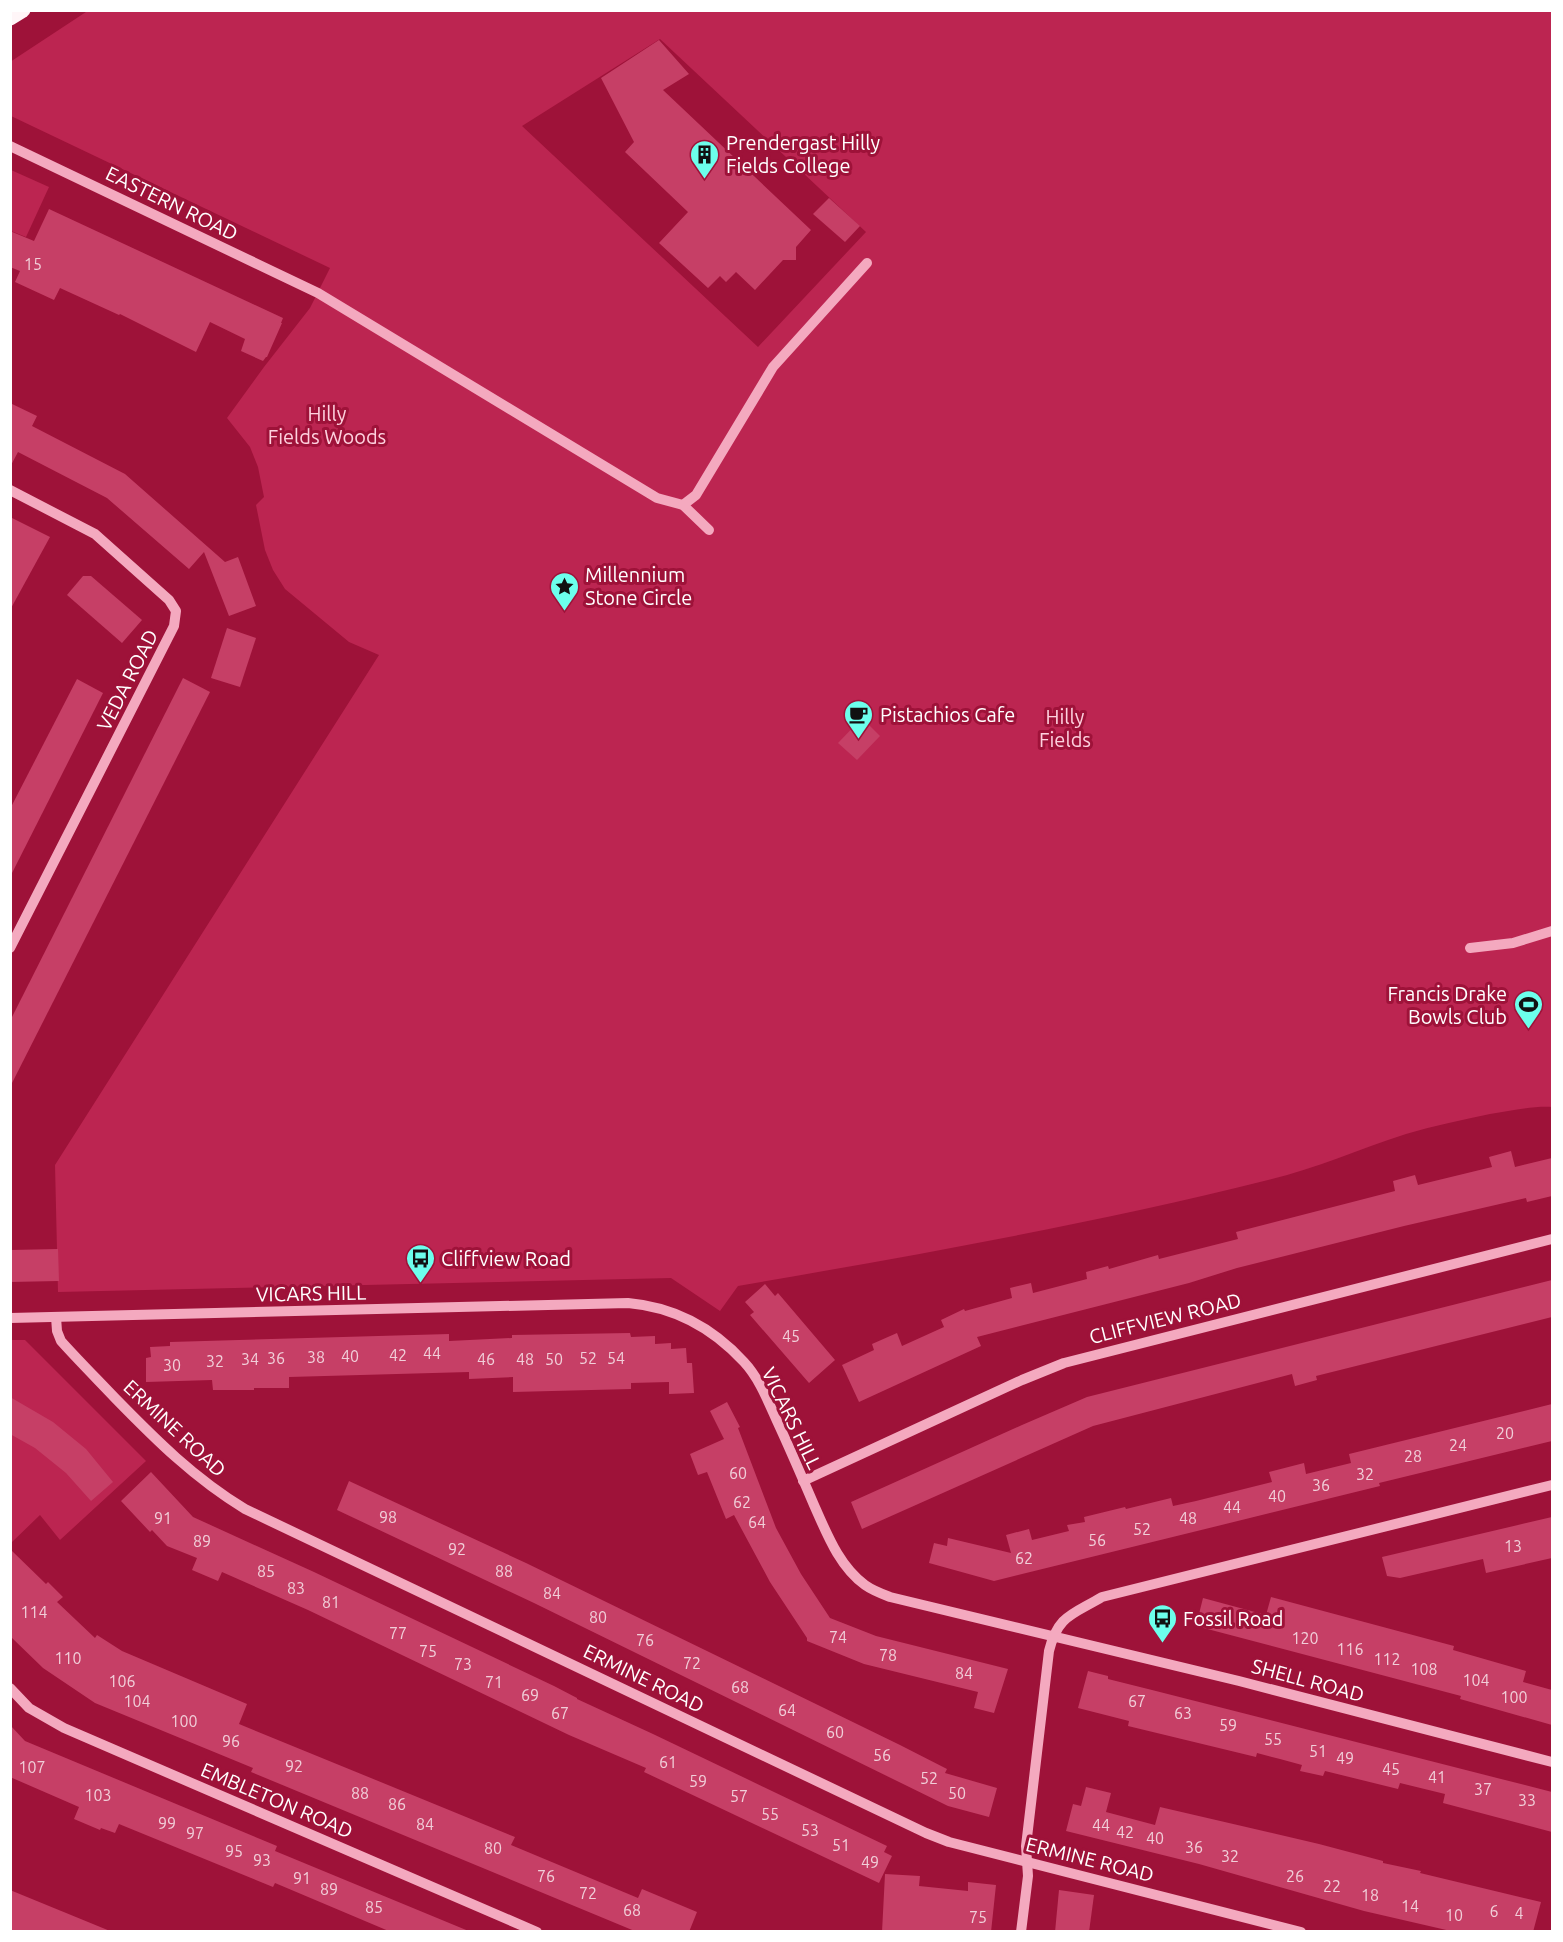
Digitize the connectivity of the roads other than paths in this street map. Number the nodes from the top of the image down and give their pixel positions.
1 (23, 10) edge
2 (10, 18) edge
3 (10, 146) edge
4 (867, 263) dead end
5 (10, 490) edge
6 (683, 504) junction
7 (709, 530) dead end
8 (1552, 931) edge
9 (10, 948) edge
10 (1470, 948) dead end
11 (1552, 1239) edge
12 (56, 1317) junction
13 (10, 1318) edge
14 (803, 1480) junction
15 (1552, 1485) edge
16 (1053, 1636) junction
17 (10, 1688) edge
18 (1552, 1761) edge
19 (1027, 1861) junction
20 (537, 1932) edge
21 (1021, 1932) edge
22 (1301, 1932) edge

1 - 2 main road
3 - 6 street, EASTERN ROAD
4 - 6 street
5 - 9 street, VEDA ROAD
6 - 7 street
8 - 10 street
11 - 14 street, CLIFFVIEW ROAD
12 - 13 street, VICARS HILL
12 - 14 street, VICARS HILL
12 - 19 street, ERMINE ROAD
14 - 16 street, VICARS HILL
15 - 16 street
16 - 18 street, SHELL ROAD
16 - 19 street
17 - 20 street, EMBLETON ROAD
19 - 21 street
19 - 22 street, ERMINE ROAD

